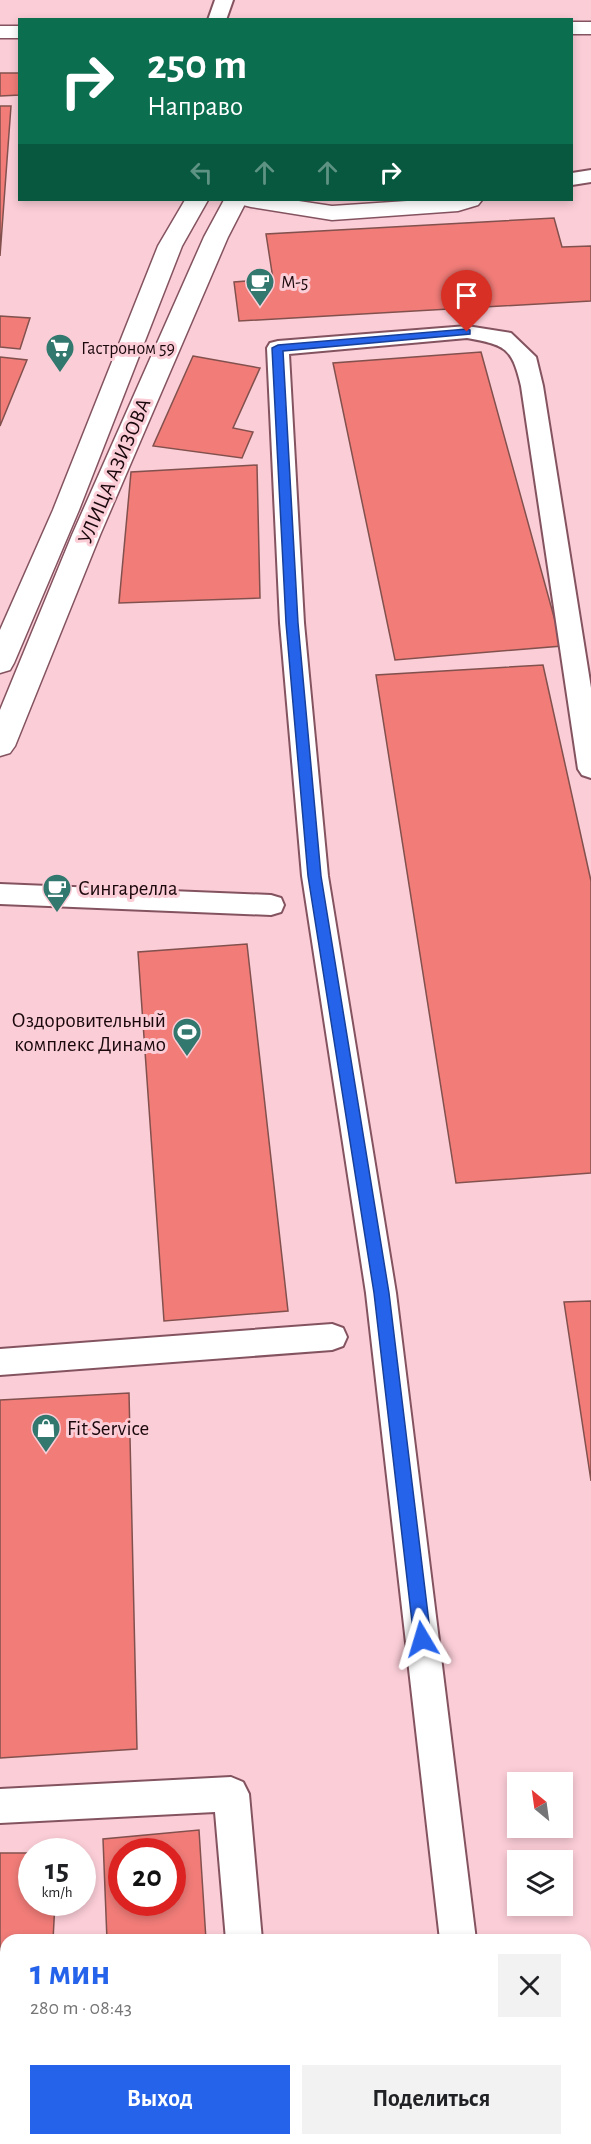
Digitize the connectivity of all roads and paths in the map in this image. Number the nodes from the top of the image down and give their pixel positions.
1 (224, 0) edge
2 (218, 18) edge
3 (573, 28) edge
4 (591, 28) edge
5 (0, 32) edge
6 (18, 32) edge
7 (591, 176) edge
8 (573, 179) edge
9 (195, 201) edge
10 (234, 201) edge
11 (257, 201) edge
12 (467, 201) edge
13 (0, 663) edge
14 (0, 746) edge
15 (591, 769) edge
16 (0, 894) edge
17 (271, 905) dead end
18 (332, 1337) dead end
19 (0, 1362) edge
20 (0, 1806) edge
21 (243, 1934) edge
22 (457, 1934) edge

1 - 2 lane
3 - 4 main road
5 - 6 main road
7 - 8 lane
9 - 13 main road, УЛИЦА АЗИЗОВА
10 - 14 main road, УЛИЦА АЗИЗОВА
11 - 12 main road
15 - 22 lane
16 - 17 lane
18 - 19 lane
20 - 21 lane

